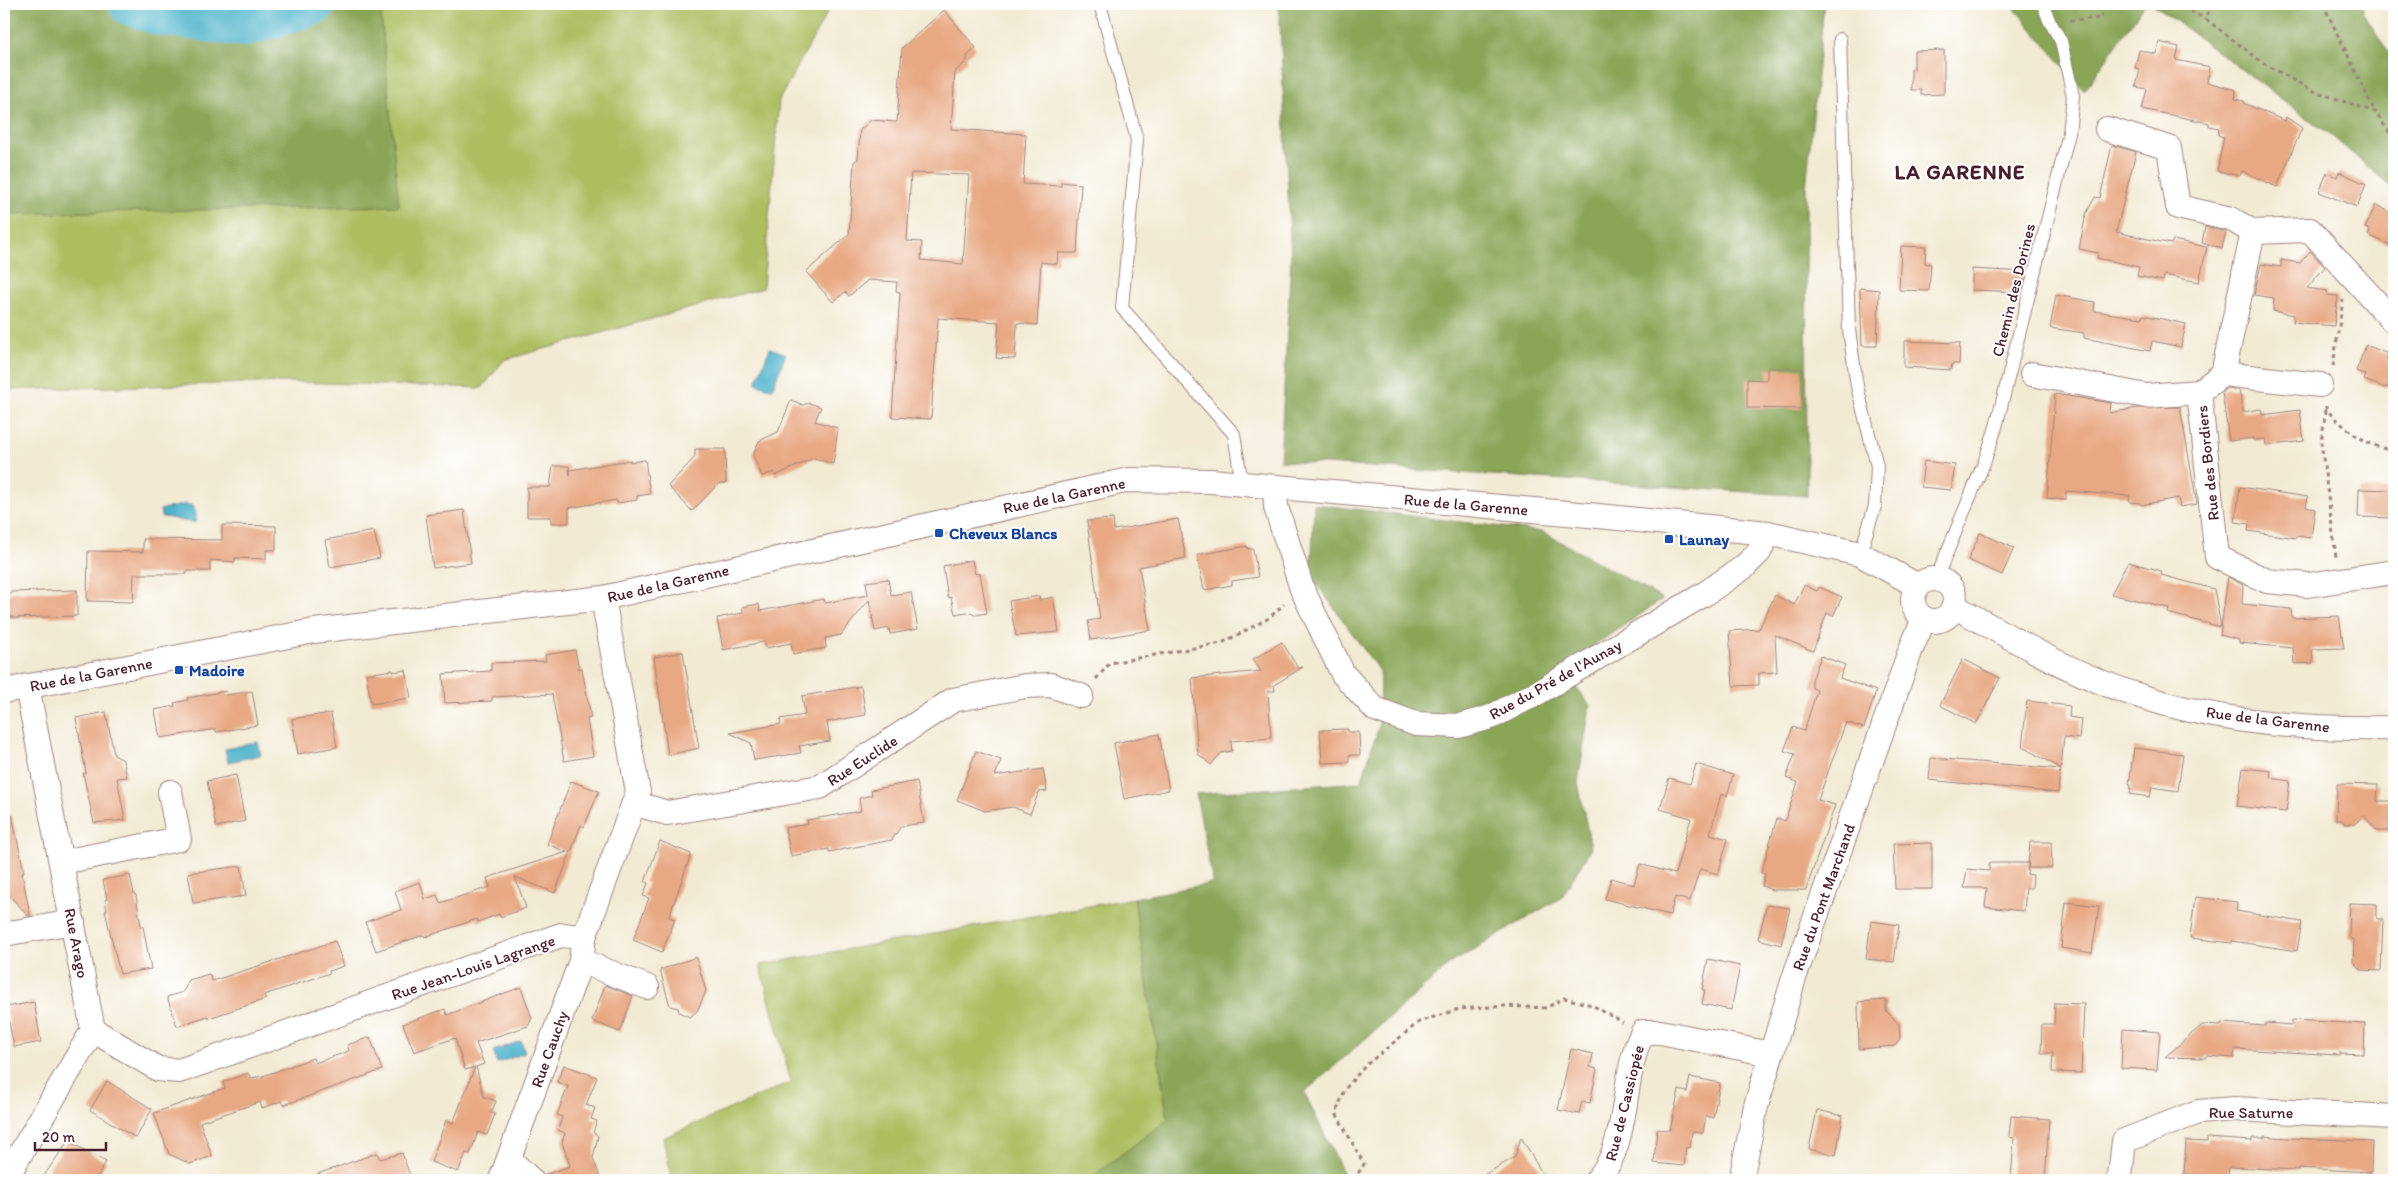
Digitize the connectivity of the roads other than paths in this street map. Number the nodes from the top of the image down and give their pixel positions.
1 (1100, 4) edge
2 (2043, 4) edge
3 (1840, 40) dead end
4 (2107, 129) dead end
5 (2253, 232) junction
6 (2394, 322) edge
7 (2032, 374) dead end
8 (2223, 374) junction
9 (2326, 385) road end
10 (2199, 392) junction
11 (1242, 484) junction
12 (1274, 487) junction
13 (1768, 533) junction
14 (1860, 554) junction
15 (2394, 572) edge
16 (1927, 583) junction
17 (603, 598) junction
18 (1954, 606) junction
19 (1924, 619) junction
20 (27, 686) junction
21 (4, 691) edge
22 (1081, 696) road end
23 (2394, 728) edge
24 (170, 792) dead end
25 (634, 803) junction
26 (62, 862) junction
27 (73, 922) junction
28 (4, 934) edge
29 (584, 937) junction
30 (581, 961) junction
31 (647, 986) dead end
32 (93, 1030) junction
33 (1772, 1054) junction
34 (2394, 1116) edge
35 (505, 1170) edge
36 (6, 1180) edge
37 (531, 1180) edge
38 (1596, 1180) edge
39 (1741, 1180) edge
40 (2118, 1180) edge

1 - 11 lane
2 - 16 lane, Chemin des Dorines
3 - 14 lane
4 - 5 street
5 - 6 street
5 - 8 street
7 - 10 street
8 - 9 street
8 - 10 street, Rue des Bordiers
10 - 15 street, Rue des Bordiers
11 - 12 street, Rue de la Garenne
11 - 17 street, Rue de la Garenne
12 - 13 street, Rue de la Garenne
12 - 13 street, Rue du Pré de l'Aunay
13 - 14 street, Rue de la Garenne
14 - 16 street, Rue de la Garenne
16 - 18 street, Rue de la Garenne
16 - 19 street
17 - 20 street, Rue de la Garenne
17 - 25 street
18 - 19 street
18 - 23 street, Rue de la Garenne
19 - 33 street, Rue du Pont Marchand
20 - 21 street, Rue de la Garenne
20 - 26 street, Rue Arago
22 - 25 street, Rue Euclide
24 - 26 street
25 - 29 street
26 - 27 street, Rue Arago
27 - 28 street
27 - 32 street, Rue Arago
29 - 30 street, Rue Cauchy
29 - 32 street, Rue Jean-Louis Lagrange
30 - 31 street
30 - 35 street, Rue Cauchy
32 - 36 street
33 - 38 street, Rue de Cassiopée
33 - 39 street, Rue du Pont Marchand
34 - 40 street, Rue Saturne
35 - 37 street, Rue Cauchy

